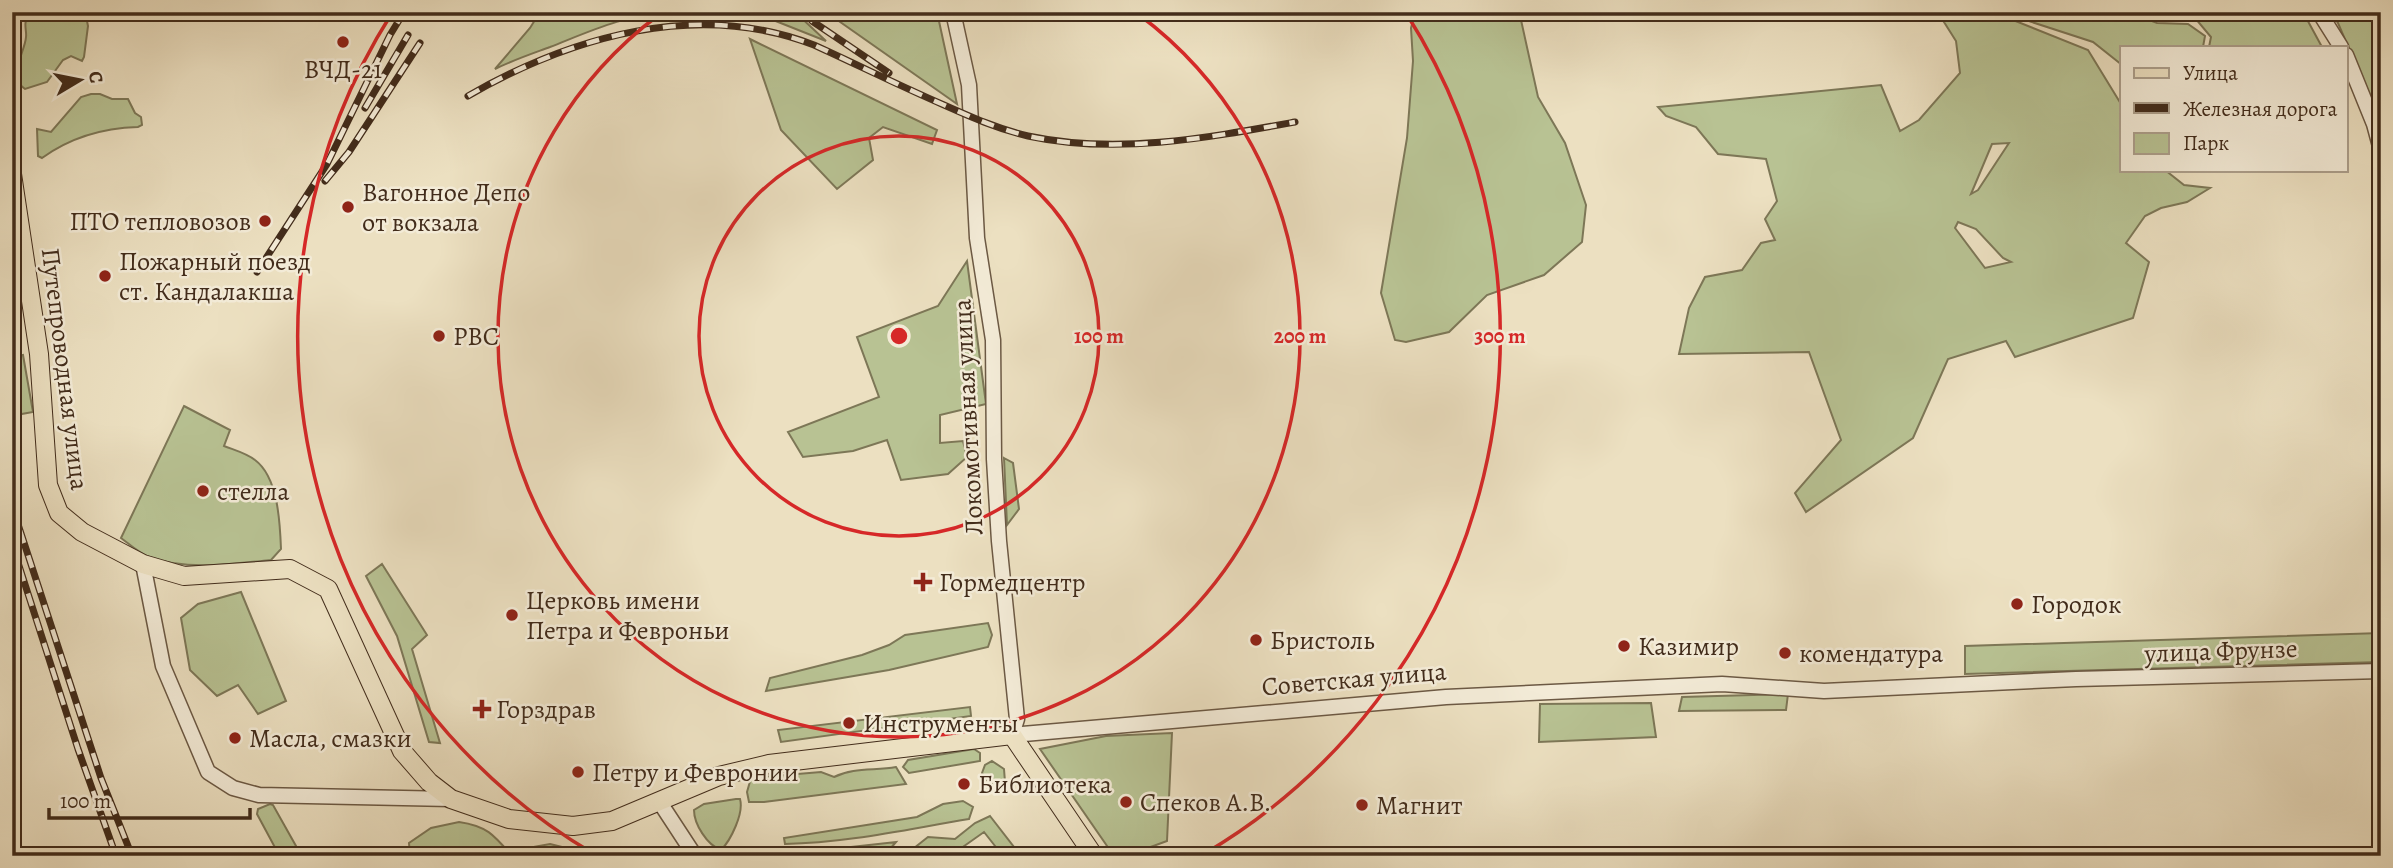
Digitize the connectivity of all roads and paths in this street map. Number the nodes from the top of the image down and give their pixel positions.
1 (14, 12) edge
2 (953, 12) edge
3 (2319, 12) edge
4 (12, 18) edge
5 (2340, 46) edge
6 (2348, 60) edge
7 (2381, 150) edge
8 (12, 174) edge
9 (143, 564) junction
10 (2381, 671) edge
11 (2062, 680) joint
12 (1012, 735) junction
13 (451, 799) junction
14 (659, 801) junction
15 (695, 856) edge
16 (1094, 856) edge

1 - 4 main road
2 - 12 street, Локомотивная улица
3 - 5 street
6 - 7 street
8 - 9 main road, Путепроводная улица
9 - 13 main road, Путепроводная улица
9 - 13 street
10 - 11 street, улица Фрунзе
11 - 12 street, Советская улица
12 - 14 main road, Советская улица
12 - 16 main road
13 - 14 main road, Советская улица
14 - 15 street

